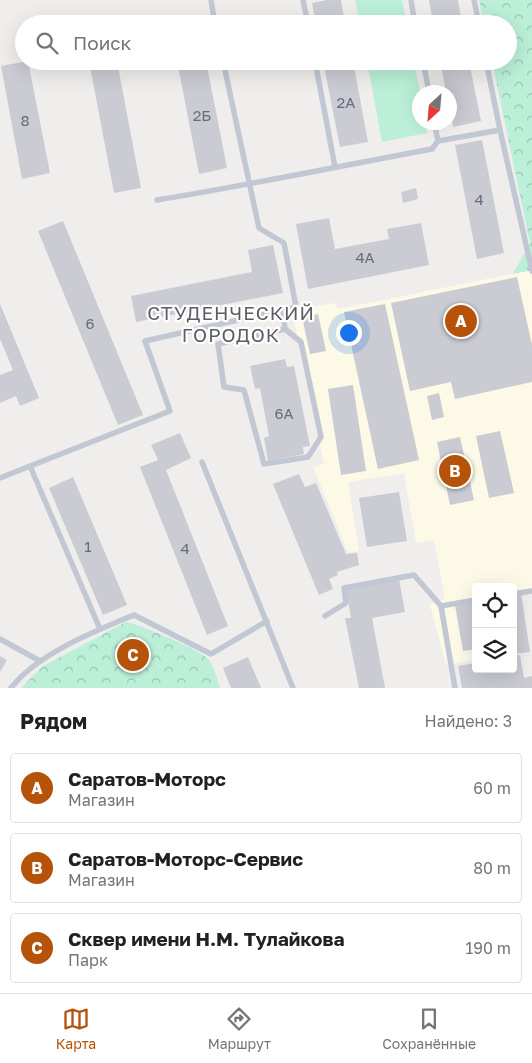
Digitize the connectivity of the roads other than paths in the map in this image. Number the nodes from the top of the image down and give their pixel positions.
1 (211, 0) edge
2 (303, 0) edge
3 (411, 0) edge
4 (474, 0) edge
5 (214, 15) edge
6 (306, 15) edge
7 (414, 15) edge
8 (477, 15) edge
9 (225, 70) edge
10 (317, 70) edge
11 (424, 70) edge
12 (488, 70) edge
13 (427, 85) edge
14 (436, 130) edge
15 (500, 130) junction
16 (438, 142) junction
17 (335, 167) junction
18 (248, 185) junction
19 (157, 200) dead end
20 (532, 271) edge
21 (283, 310) junction
22 (285, 329) junction
23 (202, 462) dead end
24 (30, 466) junction
25 (0, 478) edge
26 (532, 591) edge
27 (517, 593) edge
28 (472, 601) edge
29 (441, 606) junction
30 (325, 616) dead end
31 (267, 622) junction
32 (100, 629) junction
33 (0, 638) edge
34 (40, 660) junction
35 (11, 688) edge
36 (292, 688) edge
37 (454, 688) edge

1 - 5 lane
2 - 6 lane
3 - 7 lane
4 - 8 lane
9 - 18 lane
10 - 17 lane
11 - 13 lane
12 - 15 lane
14 - 16 lane
15 - 16 lane
15 - 20 lane
16 - 17 lane
17 - 18 lane
18 - 19 lane
18 - 21 lane
21 - 22 lane
21 - 24 lane
22 - 22 lane
23 - 31 lane
24 - 25 lane
24 - 32 lane
26 - 27 lane
28 - 29 lane
29 - 30 lane
29 - 37 lane
31 - 32 lane
31 - 36 lane
32 - 34 lane
33 - 34 lane
34 - 35 lane

